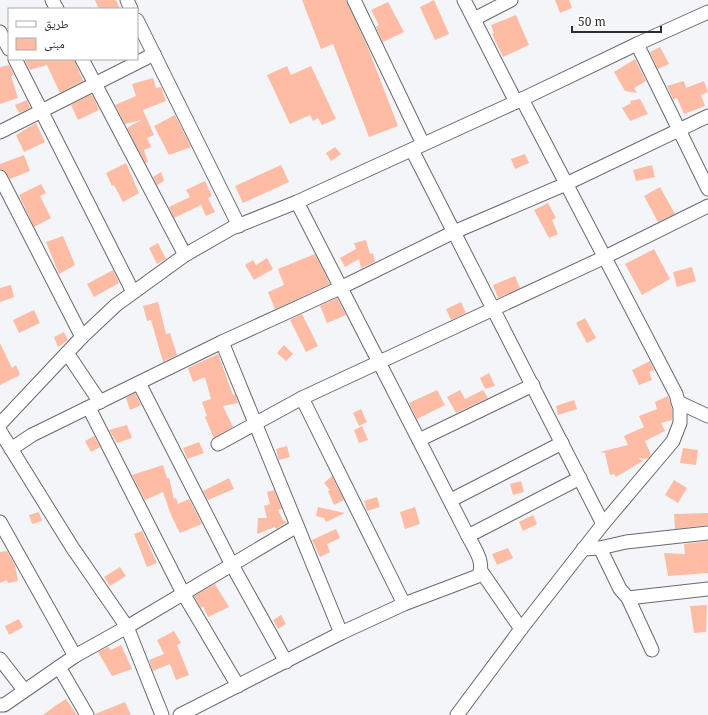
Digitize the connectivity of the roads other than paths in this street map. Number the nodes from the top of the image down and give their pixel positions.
1 (354, 0) edge
2 (464, 0) edge
3 (511, 0) edge
4 (708, 12) edge
5 (474, 19) junction
6 (138, 22) edge
7 (0, 32) edge
8 (637, 44) junction
9 (8, 47) edge
10 (154, 54) junction
11 (15, 60) edge
12 (83, 60) edge
13 (95, 84) junction
14 (519, 101) junction
15 (42, 111) junction
16 (708, 116) edge
17 (680, 130) junction
18 (0, 132) edge
19 (417, 147) junction
20 (0, 176) edge
21 (566, 184) junction
22 (708, 189) edge
23 (297, 202) junction
24 (708, 206) edge
25 (239, 226) junction
26 (454, 232) junction
27 (184, 255) junction
28 (605, 257) junction
29 (340, 288) junction
30 (133, 292) junction
31 (494, 309) junction
32 (82, 337) junction
33 (222, 342) junction
34 (67, 353) junction
35 (378, 361) junction
36 (139, 383) junction
37 (533, 385) junction
38 (302, 398) junction
39 (678, 402) junction
40 (94, 405) junction
41 (708, 416) edge
42 (255, 423) junction
43 (0, 424) edge
44 (0, 431) edge
45 (419, 440) junction
46 (218, 444) dead end
47 (562, 444) junction
48 (12, 449) junction
49 (580, 478) junction
50 (450, 500) junction
51 (0, 522) edge
52 (603, 524) junction
53 (297, 526) junction
54 (708, 533) edge
55 (468, 536) junction
56 (600, 548) junction
57 (583, 550) junction
58 (232, 565) junction
59 (481, 571) junction
60 (708, 589) edge
61 (184, 593) junction
62 (628, 598) junction
63 (404, 604) junction
64 (127, 628) junction
65 (521, 629) junction
66 (341, 633) junction
67 (652, 650) dead end
68 (75, 656) junction
69 (0, 659) edge
70 (286, 662) junction
71 (59, 667) junction
72 (238, 686) junction
73 (24, 690) junction
74 (4, 708) edge
75 (87, 715) edge
76 (162, 715) edge
77 (180, 715) edge
78 (457, 715) edge

1 - 19 street
2 - 5 street
3 - 5 street
4 - 8 street
5 - 14 street
6 - 10 street
7 - 9 street
8 - 14 street
8 - 17 street
10 - 13 street
10 - 25 street
11 - 15 street
12 - 13 street
13 - 15 street
13 - 27 street
14 - 19 street
14 - 21 street
15 - 18 street
15 - 30 street
16 - 17 street
17 - 21 street
17 - 22 street
19 - 23 street
19 - 26 street
20 - 32 street
21 - 26 street
21 - 28 street
23 - 25 street
23 - 29 street
24 - 28 street
25 - 27 street
26 - 29 street
26 - 31 street
27 - 30 street
28 - 31 street
28 - 39 street
29 - 33 street
29 - 35 street
30 - 32 street
31 - 35 street
31 - 37 street
32 - 34 street
33 - 36 street
33 - 42 street
34 - 40 street
34 - 43 street
35 - 38 street
35 - 45 street
36 - 40 street
36 - 58 street
37 - 45 street
37 - 47 street
38 - 42 street
38 - 63 street
39 - 41 street
39 - 52 street
40 - 48 street
40 - 61 street
42 - 46 street
42 - 53 street
44 - 48 street
45 - 50 street
47 - 49 street
47 - 50 street
48 - 64 street
49 - 52 street
49 - 55 street
50 - 55 street
51 - 68 street
52 - 57 street
53 - 58 street
53 - 66 street
54 - 56 street
55 - 59 street
56 - 57 street
56 - 62 street
57 - 65 street
58 - 61 street
58 - 70 street
59 - 63 street
59 - 65 street
60 - 62 street
61 - 64 street
61 - 72 street
62 - 67 street
63 - 66 street
64 - 68 street
64 - 76 street
65 - 78 street
66 - 70 street
68 - 71 street
69 - 73 street
70 - 72 street
71 - 73 street
71 - 75 street
72 - 77 street
73 - 74 street

